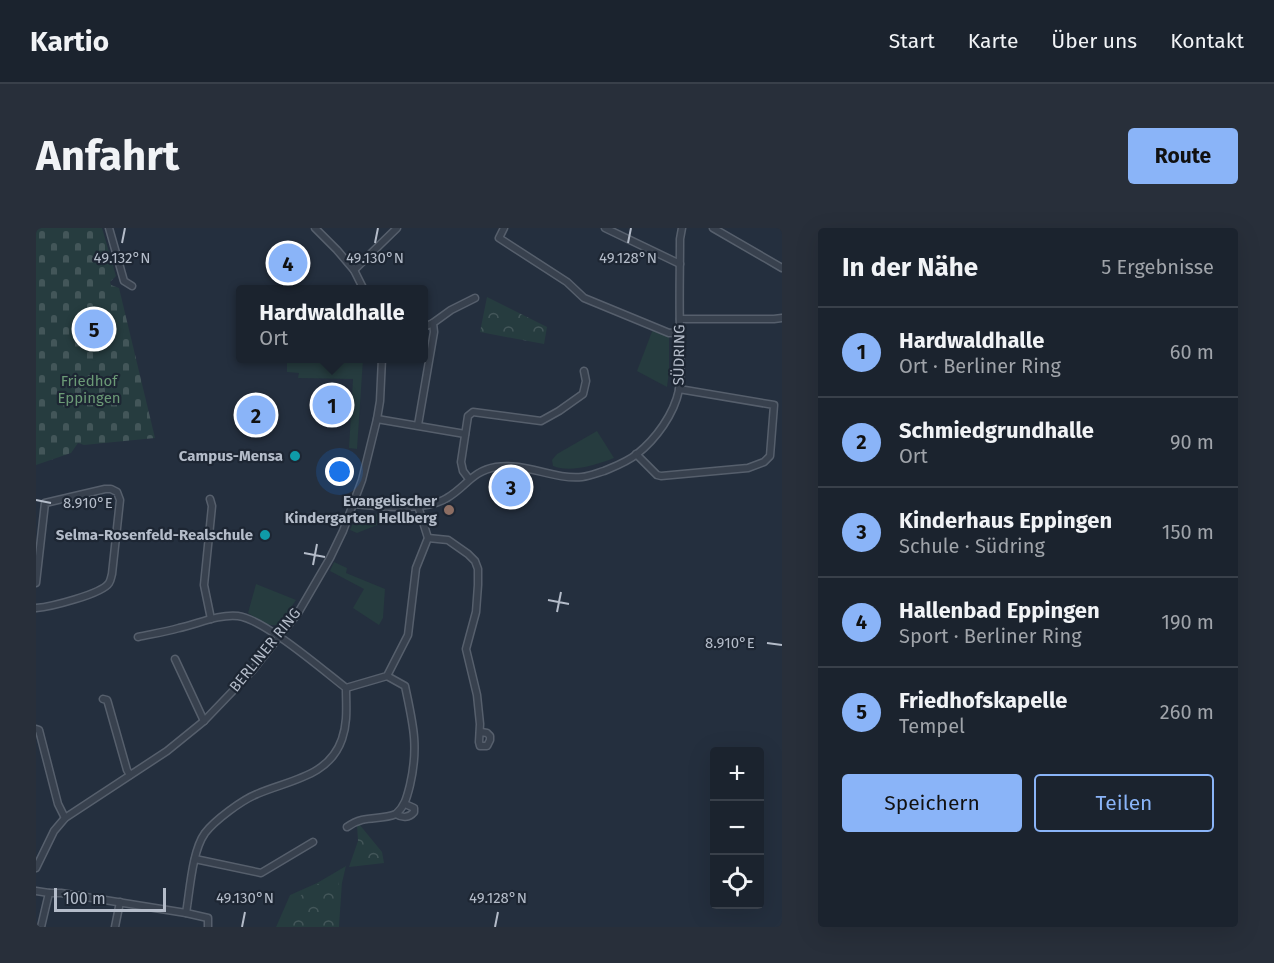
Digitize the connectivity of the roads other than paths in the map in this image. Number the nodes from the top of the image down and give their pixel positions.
1 (109, 228) edge
2 (315, 228) edge
3 (397, 228) edge
4 (504, 228) edge
5 (605, 228) edge
6 (682, 228) edge
7 (713, 228) edge
8 (680, 264) junction
9 (782, 268) edge
10 (354, 270) junction
11 (362, 285) edge
12 (132, 286) dead end
13 (475, 298) dead end
14 (782, 318) edge
15 (680, 320) junction
16 (433, 323) junction
17 (428, 325) edge
18 (680, 332) junction
19 (382, 363) edge
20 (584, 371) dead end
21 (679, 389) junction
22 (377, 419) junction
23 (418, 425) junction
24 (465, 434) junction
25 (636, 454) junction
26 (469, 479) junction
27 (210, 499) dead end
28 (353, 504) junction
29 (418, 507) junction
30 (428, 538) junction
31 (36, 583) edge
32 (36, 608) edge
33 (211, 619) junction
34 (138, 637) dead end
35 (279, 637) junction
36 (175, 659) dead end
37 (387, 676) junction
38 (346, 688) junction
39 (103, 699) dead end
40 (204, 721) junction
41 (36, 729) edge
42 (481, 732) dead end
43 (130, 775) junction
44 (405, 804) junction
45 (396, 814) junction
46 (65, 818) junction
47 (347, 827) dead end
48 (314, 842) dead end
49 (195, 859) junction
50 (36, 868) edge
51 (36, 891) edge
52 (49, 893) junction
53 (120, 902) junction
54 (186, 913) junction
55 (41, 927) edge
56 (115, 927) edge
57 (208, 927) edge

1 - 12 street
2 - 10 street
3 - 10 street
4 - 18 street
5 - 8 street
6 - 8 street, SÜDRING
7 - 9 street
8 - 15 street, SÜDRING
10 - 11 street
13 - 16 street
14 - 15 street
15 - 18 street, SÜDRING
16 - 17 street
16 - 23 street
18 - 21 street, SÜDRING
19 - 22 street, BERLINER RING
20 - 24 street
21 - 25 street, SÜDRING
21 - 25 street
22 - 23 street
22 - 28 street, BERLINER RING
23 - 24 street
24 - 26 street
25 - 26 street, SÜDRING
26 - 29 street, SÜDRING
27 - 33 street
28 - 29 street, SÜDRING
28 - 35 street, BERLINER RING
29 - 30 street
30 - 37 street
30 - 42 street
31 - 32 street
33 - 34 street
33 - 35 street
35 - 38 street
35 - 40 street, BERLINER RING
36 - 40 street
37 - 38 street
37 - 44 street
38 - 49 street
39 - 43 street
40 - 43 street, BERLINER RING
41 - 46 street
43 - 46 street, BERLINER RING
44 - 45 street
44 - 45 street
45 - 47 street
46 - 50 street, BERLINER RING
48 - 49 street
49 - 54 street
51 - 52 street
52 - 53 street
52 - 55 street
53 - 54 street
53 - 56 street
54 - 57 street

